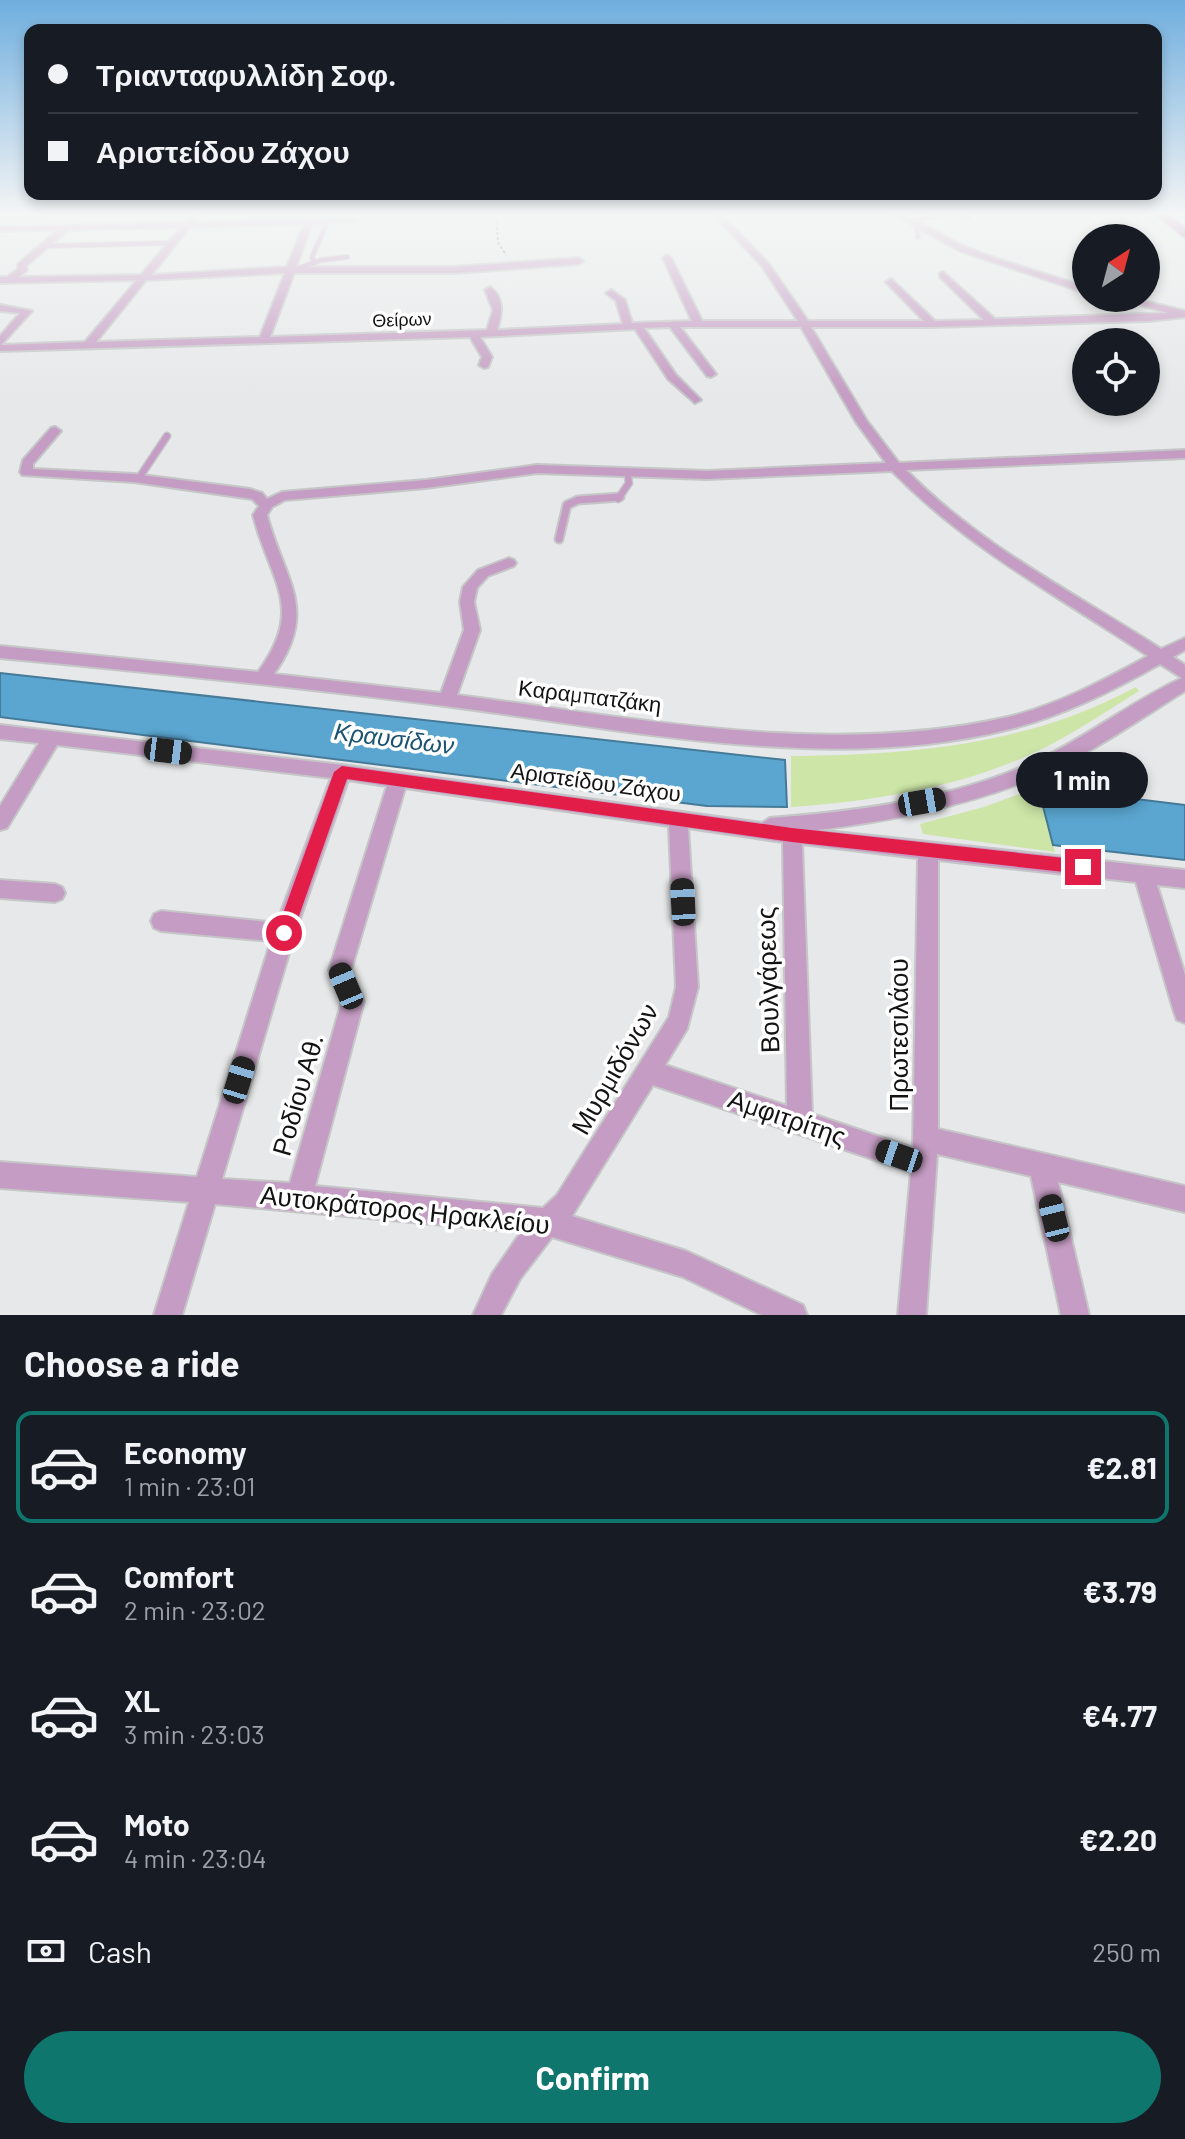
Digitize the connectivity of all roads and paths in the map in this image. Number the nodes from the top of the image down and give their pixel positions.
1 (147, 273) edge
2 (229, 273) edge
3 (291, 273) edge
4 (674, 273) edge
5 (772, 273) edge
6 (1036, 273) edge
7 (943, 275) dead end
8 (143, 278) junction
9 (4, 280) edge
10 (891, 282) dead end
11 (1072, 285) edge
12 (0, 288) edge
13 (490, 290) dead end
14 (611, 293) dead end
15 (0, 308) edge
16 (1160, 309) edge
17 (1184, 315) edge
18 (992, 322) junction
19 (673, 324) junction
20 (698, 324) junction
21 (805, 324) junction
22 (932, 324) junction
23 (632, 325) junction
24 (473, 334) junction
25 (491, 334) junction
26 (265, 338) junction
27 (0, 345) edge
28 (87, 346) junction
29 (484, 365) dead end
30 (711, 374) dead end
31 (695, 400) dead end
32 (55, 431) dead end
33 (167, 436) dead end
34 (1185, 454) edge
35 (895, 466) junction
36 (627, 471) junction
37 (139, 478) junction
38 (265, 505) junction
39 (559, 539) dead end
40 (509, 563) dead end
41 (1185, 643) edge
42 (0, 652) edge
43 (1161, 656) junction
44 (1185, 673) edge
45 (262, 678) junction
46 (1185, 683) edge
47 (447, 700) junction
48 (0, 732) edge
49 (52, 738) junction
50 (342, 772) junction
51 (398, 780) junction
52 (678, 817) junction
53 (0, 822) edge
54 (728, 825) junction
55 (792, 835) junction
56 (928, 850) junction
57 (1144, 874) junction
58 (1185, 879) edge
59 (0, 889) edge
60 (55, 893) dead end
61 (161, 921) dead end
62 (284, 933) junction
63 (1185, 1012) edge
64 (650, 1072) junction
65 (800, 1123) junction
66 (925, 1152) junction
67 (1041, 1165) junction
68 (0, 1175) edge
69 (205, 1191) junction
70 (299, 1197) junction
71 (1185, 1199) edge
72 (547, 1222) junction
73 (168, 1315) edge
74 (487, 1315) edge
75 (793, 1315) edge
76 (912, 1315) edge
77 (1075, 1315) edge

1 - 8 street
2 - 8 street
3 - 26 street
4 - 20 street
5 - 21 street
6 - 11 street
7 - 18 street
8 - 9 street
8 - 28 street
9 - 12 street
10 - 22 street
13 - 25 street
14 - 23 street
15 - 27 street
16 - 17 street
17 - 18 street, Θείρων
18 - 22 street, Θείρων
19 - 20 street, Θείρων
19 - 23 street, Θείρων
19 - 30 street
20 - 21 street, Θείρων
21 - 22 street, Θείρων
21 - 35 street
23 - 25 street, Θείρων
23 - 31 street
24 - 25 street, Θείρων
24 - 26 street, Θείρων
24 - 29 street
26 - 28 street, Θείρων
27 - 28 street, Θείρων
32 - 37 street
33 - 37 lane
34 - 35 street
35 - 36 street
35 - 43 street
36 - 38 street
36 - 39 lane
37 - 38 street
38 - 45 street
40 - 47 street
41 - 43 street, Καραμπατζάκη
42 - 45 street, Καραμπατζάκη
43 - 44 street
43 - 47 street, Καραμπατζάκη
45 - 47 street, Καραμπατζάκη
46 - 54 street
48 - 49 street, Αριστείδου Ζάχου
49 - 50 street, Αριστείδου Ζάχου
49 - 53 street
50 - 51 street, Αριστείδου Ζάχου
50 - 62 street
51 - 52 street, Αριστείδου Ζάχου
51 - 70 street, Ροδίου Αθ.
52 - 54 street, Αριστείδου Ζάχου
52 - 64 street, Μυρμιδόνων
54 - 55 street, Αριστείδου Ζάχου
55 - 56 street, Αριστείδου Ζάχου
55 - 65 street, Βουλγάρεως
56 - 57 street, Αριστείδου Ζάχου
56 - 66 street, Πρωτεσιλάου
57 - 58 street, Αριστείδου Ζάχου
57 - 63 street
59 - 60 street
61 - 62 street
62 - 69 street
64 - 65 street, Αμφιτρίτης
64 - 72 street, Μυρμιδόνων
65 - 66 street, Αμφιτρίτης
66 - 67 street, Αμφιτρίτης
66 - 76 street, Πρωτεσιλάου
67 - 71 street, Αμφιτρίτης
67 - 77 street
68 - 69 street, Αυτοκράτορος Ηρακλείου
69 - 70 street, Αυτοκράτορος Ηρακλείου
69 - 73 street
70 - 72 street, Αυτοκράτορος Ηρακλείου
72 - 74 street, Μυρμιδόνων
72 - 75 street, Αυτοκράτορος Ηρακλείου

